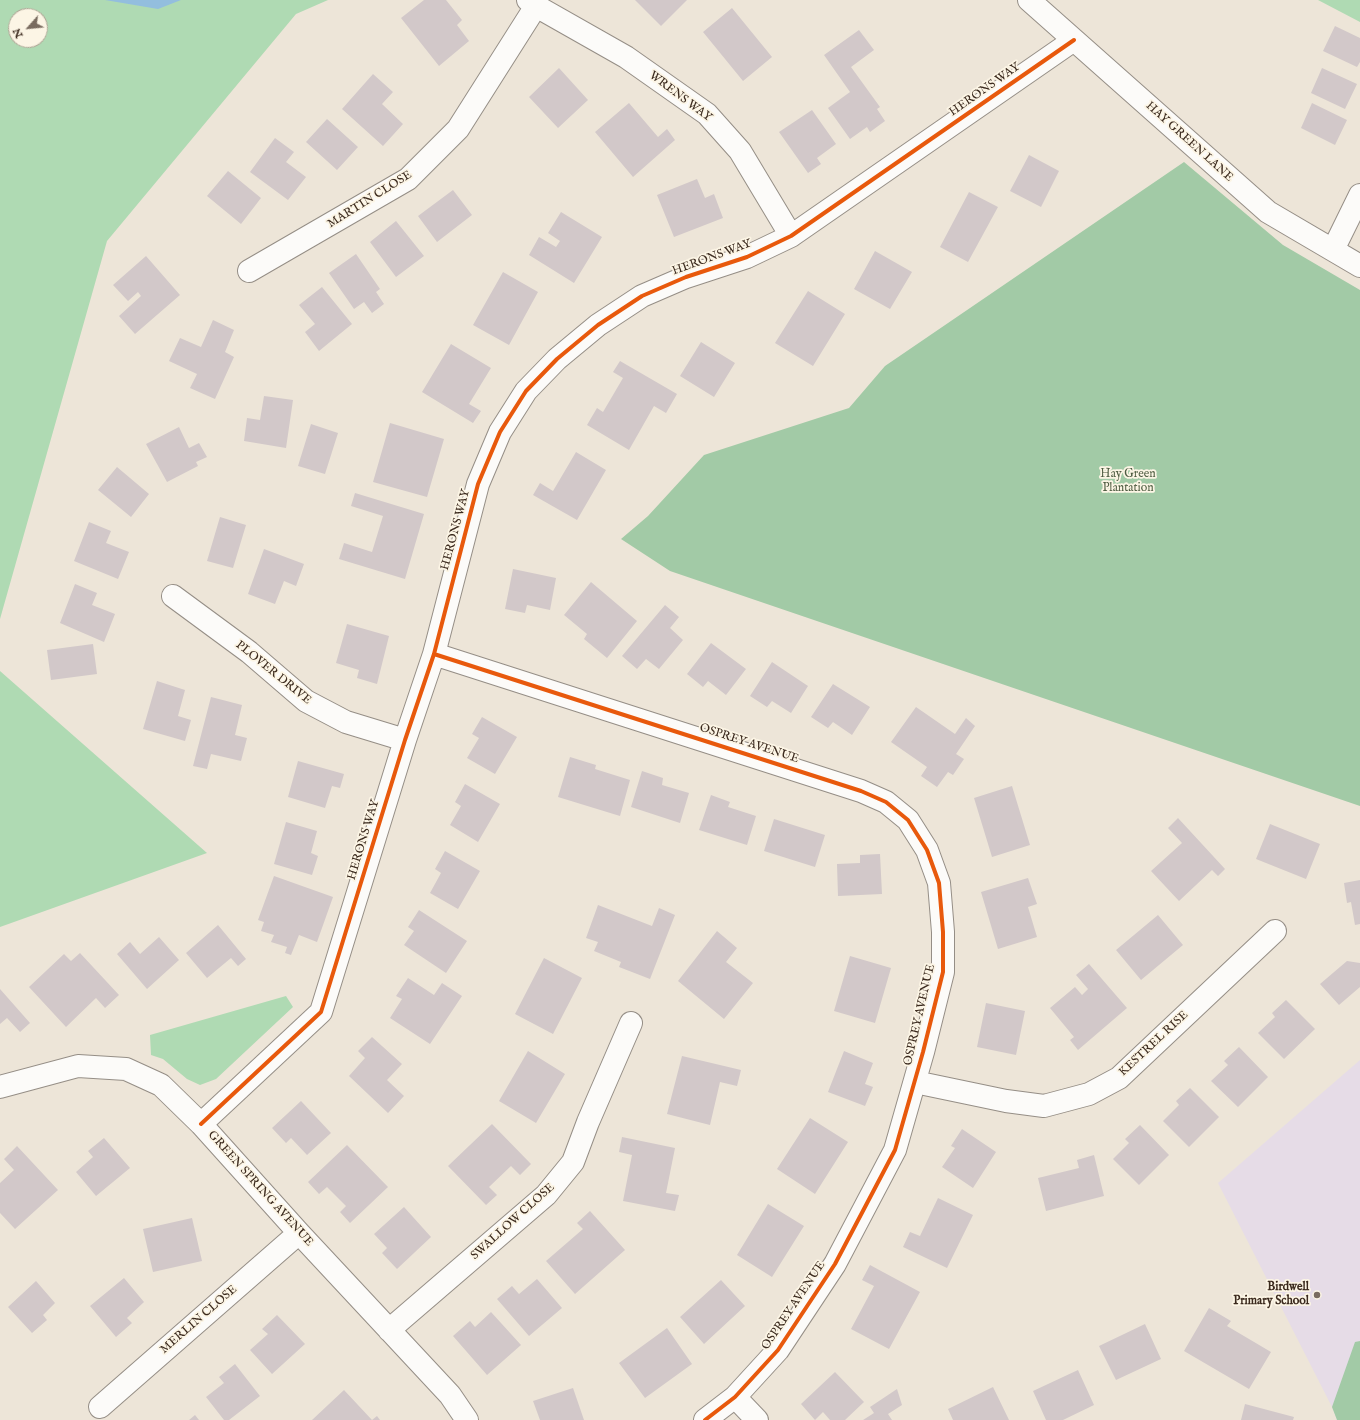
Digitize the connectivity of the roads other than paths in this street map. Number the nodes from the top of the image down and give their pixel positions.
1 (1029, 0) edge
2 (532, 3) edge
3 (1074, 40) junction
4 (1360, 195) edge
5 (791, 236) junction
6 (1332, 250) junction
7 (1360, 266) edge
8 (249, 271) dead end
9 (173, 596) dead end
10 (434, 654) junction
11 (405, 740) junction
12 (1275, 931) dead end
13 (631, 1023) dead end
14 (915, 1082) junction
15 (0, 1087) edge
16 (200, 1124) junction
17 (299, 1233) junction
18 (389, 1330) junction
19 (735, 1397) junction
20 (100, 1407) dead end
21 (467, 1420) edge
22 (705, 1420) edge
23 (757, 1420) edge

1 - 3 street, HAY GREEN LANE
2 - 5 street, WRENS WAY
2 - 8 street, MARTIN CLOSE
3 - 5 street, HERONS WAY
3 - 6 street, HAY GREEN LANE
4 - 6 street
5 - 10 street, HERONS WAY
6 - 7 street, HAY GREEN LANE
9 - 11 street, PLOVER DRIVE
10 - 11 street, HERONS WAY
10 - 14 street, OSPREY AVENUE
11 - 16 street, HERONS WAY
12 - 14 street, KESTREL RISE
13 - 18 street, SWALLOW CLOSE
14 - 19 street, OSPREY AVENUE
15 - 16 street, GREEN SPRING AVENUE
16 - 17 street, GREEN SPRING AVENUE
17 - 18 street, GREEN SPRING AVENUE
17 - 20 street, MERLIN CLOSE
18 - 21 street, GREEN SPRING AVENUE
19 - 22 street, OSPREY AVENUE
19 - 23 street

